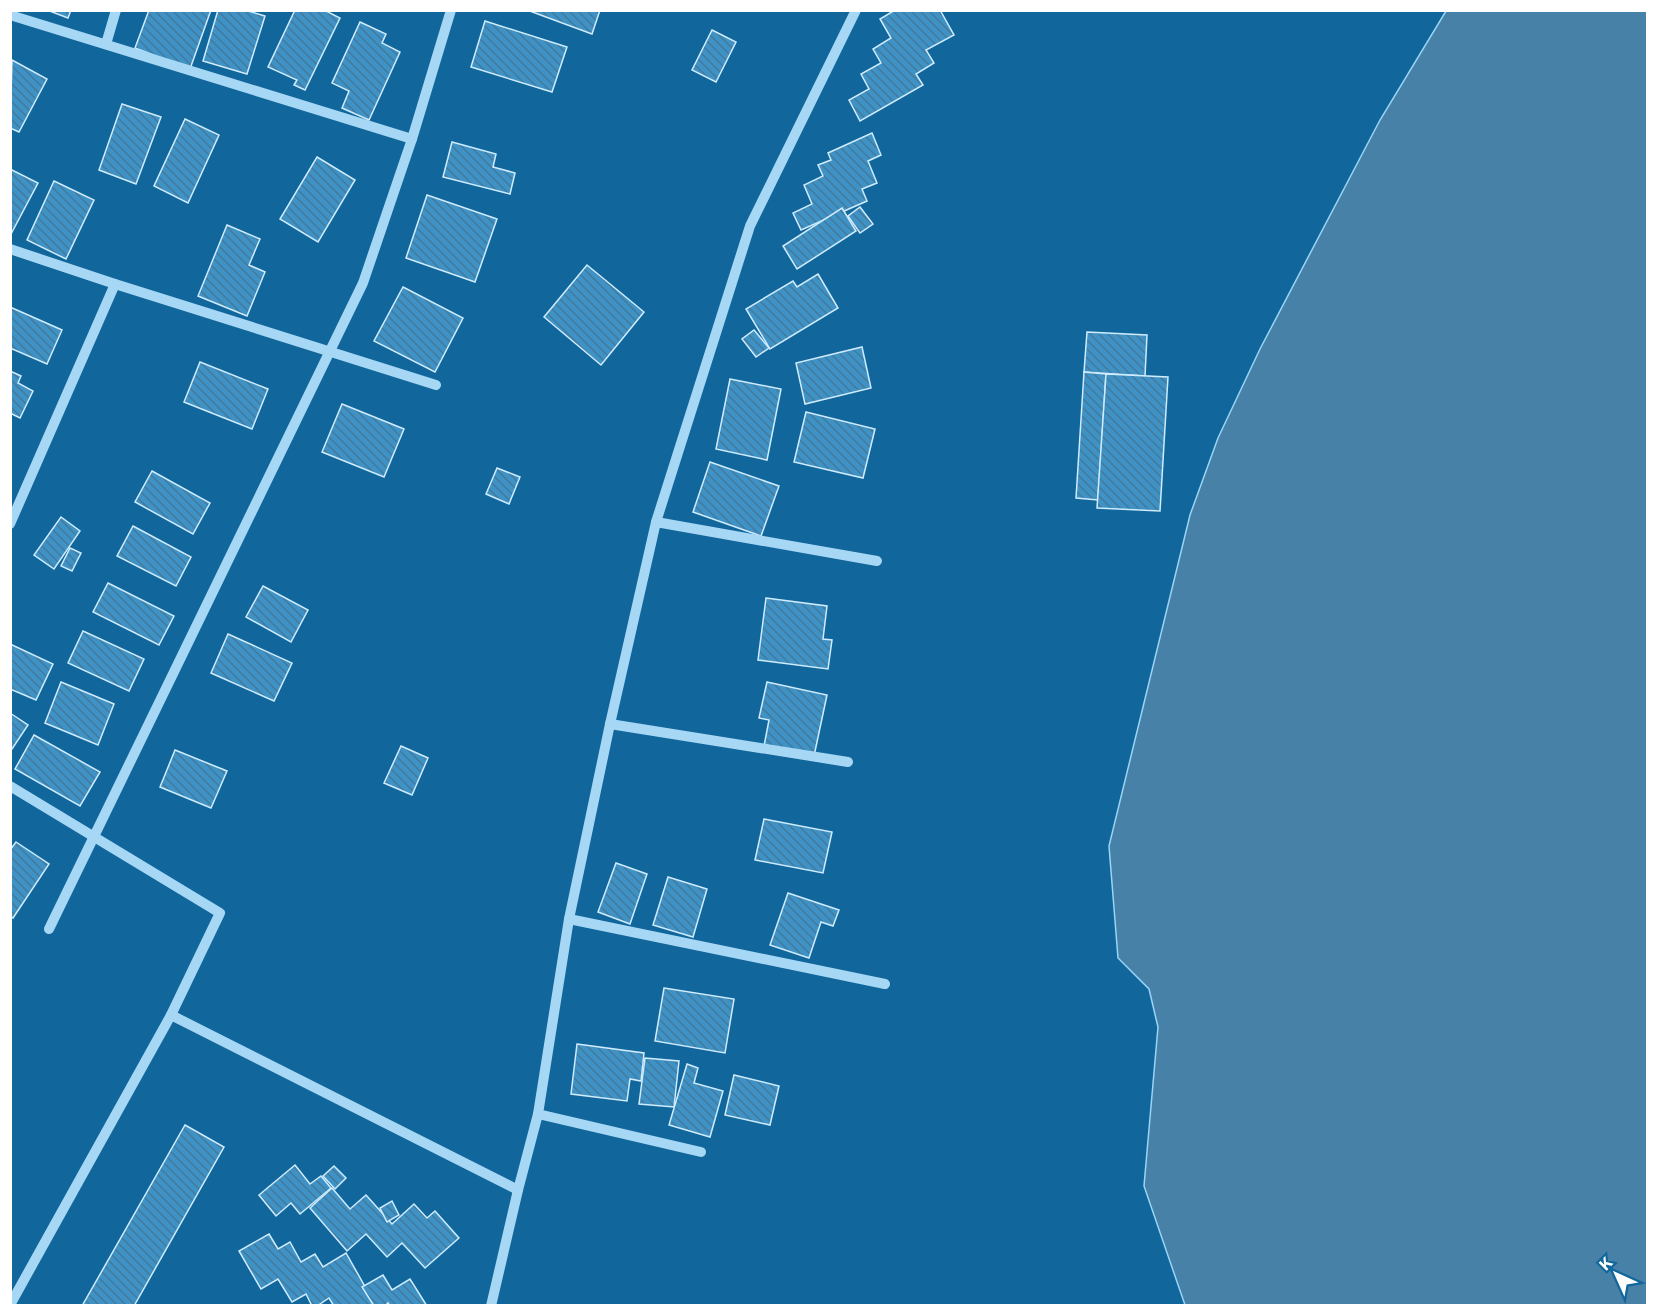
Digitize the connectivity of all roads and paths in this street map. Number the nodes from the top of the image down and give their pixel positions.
1 (116, 10) edge
2 (451, 10) edge
3 (856, 10) edge
4 (10, 15) edge
5 (106, 44) junction
6 (412, 139) junction
7 (10, 249) edge
8 (115, 284) junction
9 (329, 351) junction
10 (436, 385) dead end
11 (656, 522) junction
12 (10, 524) edge
13 (877, 561) dead end
14 (610, 724) junction
15 (848, 762) dead end
16 (10, 786) edge
17 (94, 837) junction
18 (569, 919) junction
19 (49, 929) dead end
20 (885, 984) dead end
21 (171, 1015) junction
22 (538, 1114) junction
23 (701, 1152) dead end
24 (518, 1190) junction
25 (10, 1305) edge
26 (491, 1305) edge

1 - 5 street
2 - 6 street
3 - 11 street
4 - 5 street
5 - 6 street
6 - 9 street
7 - 8 street
8 - 9 street
8 - 12 street
9 - 10 street
9 - 17 street
11 - 13 street
11 - 14 street
14 - 15 street
14 - 18 street
16 - 17 street
17 - 19 street
17 - 21 street
18 - 20 street
18 - 22 street
21 - 24 street
21 - 25 street
22 - 23 street
22 - 24 street
24 - 26 street

